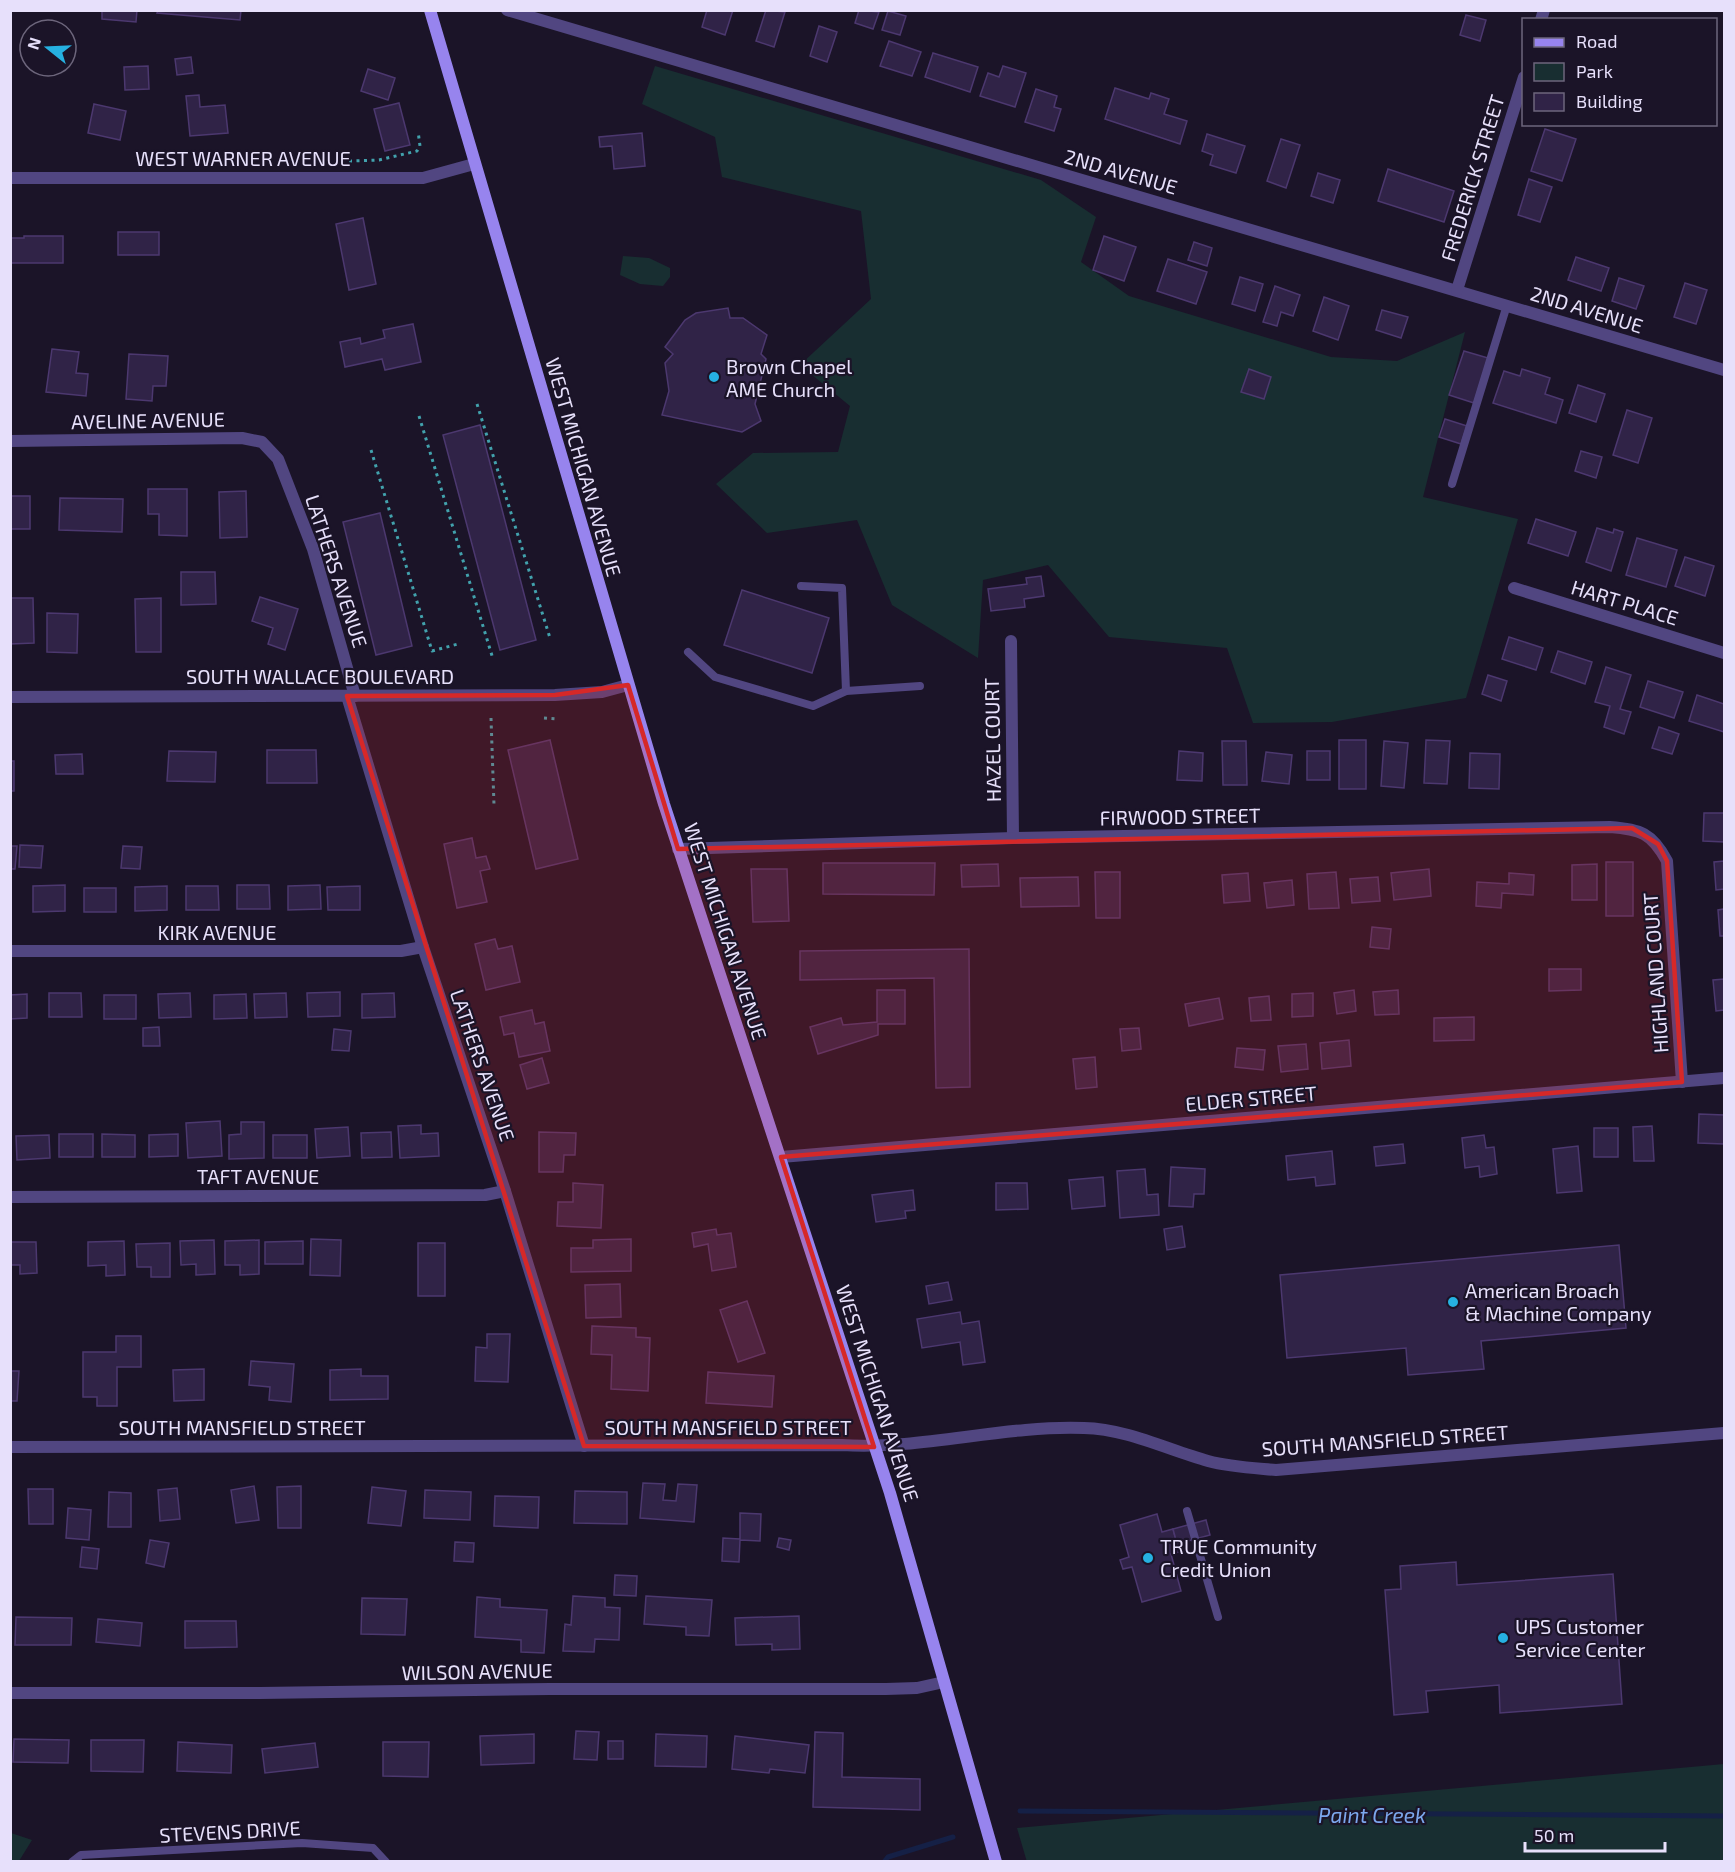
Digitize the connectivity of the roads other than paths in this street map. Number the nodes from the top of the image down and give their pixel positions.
1 (430, 10) edge
2 (507, 10) edge
3 (1522, 83) edge
4 (474, 164) junction
5 (10, 178) edge
6 (1457, 290) junction
7 (1507, 305) junction
8 (1725, 370) edge
9 (10, 441) edge
10 (278, 459) joint
11 (1452, 484) dead end
12 (801, 586) dead end
13 (1514, 588) dead end
14 (1011, 641) dead end
15 (688, 652) dead end
16 (1725, 653) edge
17 (628, 685) junction
18 (920, 686) dead end
19 (846, 691) junction
20 (351, 696) junction
21 (10, 697) edge
22 (1013, 838) junction
23 (678, 849) junction
24 (1666, 861) joint
25 (423, 947) junction
26 (10, 951) edge
27 (1725, 1078) edge
28 (1682, 1082) junction
29 (781, 1157) junction
30 (505, 1191) junction
31 (10, 1197) edge
32 (1725, 1432) edge
33 (584, 1446) junction
34 (10, 1447) edge
35 (874, 1447) junction
36 (1187, 1511) dead end
37 (1218, 1617) dead end
38 (944, 1682) junction
39 (10, 1693) edge
40 (72, 1862) edge
41 (386, 1862) edge
42 (996, 1862) edge

1 - 4 main road, WEST MICHIGAN AVENUE
2 - 6 street, 2ND AVENUE
3 - 6 street, FREDERICK STREET
4 - 5 street, WEST WARNER AVENUE
4 - 17 main road, WEST MICHIGAN AVENUE
6 - 7 street, 2ND AVENUE
7 - 8 street, 2ND AVENUE
7 - 11 lane
9 - 10 street, AVELINE AVENUE
10 - 20 street, LATHERS AVENUE
12 - 19 lane
13 - 16 street, HART PLACE
14 - 22 street, HAZEL COURT
15 - 19 lane
17 - 20 street, SOUTH WALLACE BOULEVARD
17 - 23 main road, WEST MICHIGAN AVENUE
18 - 19 lane
20 - 21 street, SOUTH WALLACE BOULEVARD
20 - 25 street, LATHERS AVENUE
22 - 23 street, FIRWOOD STREET
22 - 24 street, FIRWOOD STREET
23 - 29 main road, WEST MICHIGAN AVENUE
24 - 28 street, HIGHLAND COURT
25 - 26 street, KIRK AVENUE
25 - 30 street, LATHERS AVENUE
27 - 28 street, ELDER STREET
28 - 29 street, ELDER STREET
29 - 35 main road, WEST MICHIGAN AVENUE
30 - 31 street, TAFT AVENUE
30 - 33 street, LATHERS AVENUE
32 - 35 street, SOUTH MANSFIELD STREET
33 - 34 street, SOUTH MANSFIELD STREET
33 - 35 street, SOUTH MANSFIELD STREET
35 - 38 main road, WEST MICHIGAN AVENUE
36 - 37 lane
38 - 39 street, WILSON AVENUE
38 - 42 main road, WEST MICHIGAN AVENUE
40 - 41 lane, STEVENS DRIVE

